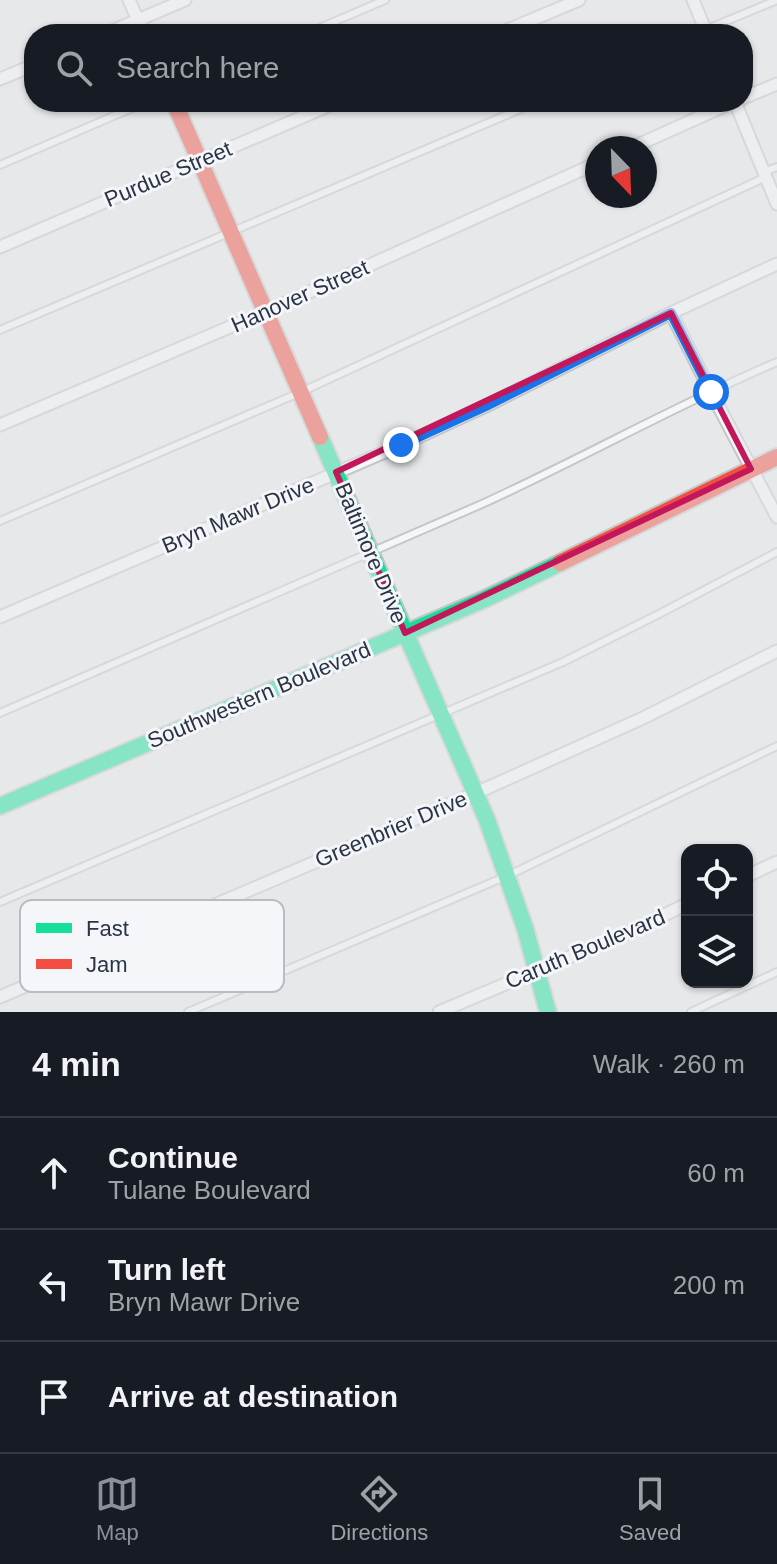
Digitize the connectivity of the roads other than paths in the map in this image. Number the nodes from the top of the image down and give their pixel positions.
1 (129, 0) edge
2 (185, 0) edge
3 (385, 0) edge
4 (579, 0) edge
5 (693, 0) edge
6 (777, 0) edge
7 (137, 20) junction
8 (128, 24) edge
9 (139, 24) edge
10 (329, 24) edge
11 (522, 24) edge
12 (700, 24) edge
13 (722, 24) edge
14 (24, 69) edge
15 (0, 79) edge
16 (777, 84) edge
17 (753, 94) edge
18 (123, 112) edge
19 (178, 112) edge
20 (313, 112) edge
21 (513, 112) edge
22 (712, 112) edge
23 (738, 112) edge
24 (657, 136) edge
25 (199, 160) junction
26 (0, 165) edge
27 (777, 167) edge
28 (585, 168) edge
29 (765, 175) junction
30 (777, 204) edge
31 (230, 232) junction
32 (0, 247) edge
33 (777, 264) edge
34 (265, 312) junction
35 (671, 313) junction
36 (0, 330) edge
37 (777, 362) edge
38 (301, 392) junction
39 (711, 392) junction
40 (0, 425) edge
41 (777, 457) edge
42 (751, 469) junction
43 (336, 472) junction
44 (777, 517) edge
45 (0, 521) edge
46 (777, 552) edge
47 (371, 553) junction
48 (0, 617) edge
49 (405, 633) junction
50 (777, 651) edge
51 (0, 713) edge
52 (440, 713) junction
53 (777, 746) edge
54 (476, 793) junction
55 (0, 806) edge
56 (777, 862) edge
57 (753, 873) edge
58 (509, 875) junction
59 (226, 900) edge
60 (0, 902) edge
61 (681, 907) edge
62 (538, 970) junction
63 (284, 971) edge
64 (777, 972) edge
65 (20, 988) edge
66 (235, 992) edge
67 (0, 997) edge
68 (188, 1012) edge
69 (439, 1012) edge
70 (548, 1012) edge
71 (691, 1012) edge

1 - 7 street
2 - 7 street
3 - 10 lane
4 - 11 street
5 - 12 street
6 - 13 lane
7 - 8 street
7 - 9 street
14 - 15 street
16 - 17 street
18 - 26 lane
19 - 25 street, Baltimore Drive
20 - 25 street, Purdue Street
21 - 31 lane
22 - 24 street
23 - 29 street
25 - 31 street, Baltimore Drive
25 - 32 street, Purdue Street
27 - 29 lane
28 - 34 street, Hanover Street
29 - 30 street
29 - 38 lane
31 - 34 street, Baltimore Drive
31 - 36 lane
33 - 35 street, Bryn Mawr Drive
34 - 38 street, Baltimore Drive
34 - 40 street, Hanover Street
35 - 39 street
35 - 43 street, Bryn Mawr Drive
37 - 39 lane
38 - 43 street, Baltimore Drive
38 - 45 lane
39 - 42 street
39 - 47 lane
41 - 42 street, Southwestern Boulevard
42 - 44 street
42 - 49 street, Southwestern Boulevard
43 - 47 street, Baltimore Drive
43 - 48 street, Bryn Mawr Drive
46 - 52 lane
47 - 49 street, Baltimore Drive
47 - 51 lane
49 - 52 street, Baltimore Drive
49 - 55 street, Southwestern Boulevard
50 - 54 street, Greenbrier Drive
52 - 54 street, Baltimore Drive
52 - 60 lane
53 - 58 lane
54 - 58 street, Baltimore Drive
54 - 59 street, Greenbrier Drive
56 - 57 street
58 - 62 street, Baltimore Drive
58 - 63 lane
61 - 62 street, Caruth Boulevard
62 - 69 street, Caruth Boulevard
62 - 70 street, Baltimore Drive
64 - 71 lane
65 - 67 street, Greenbrier Drive
66 - 68 lane

